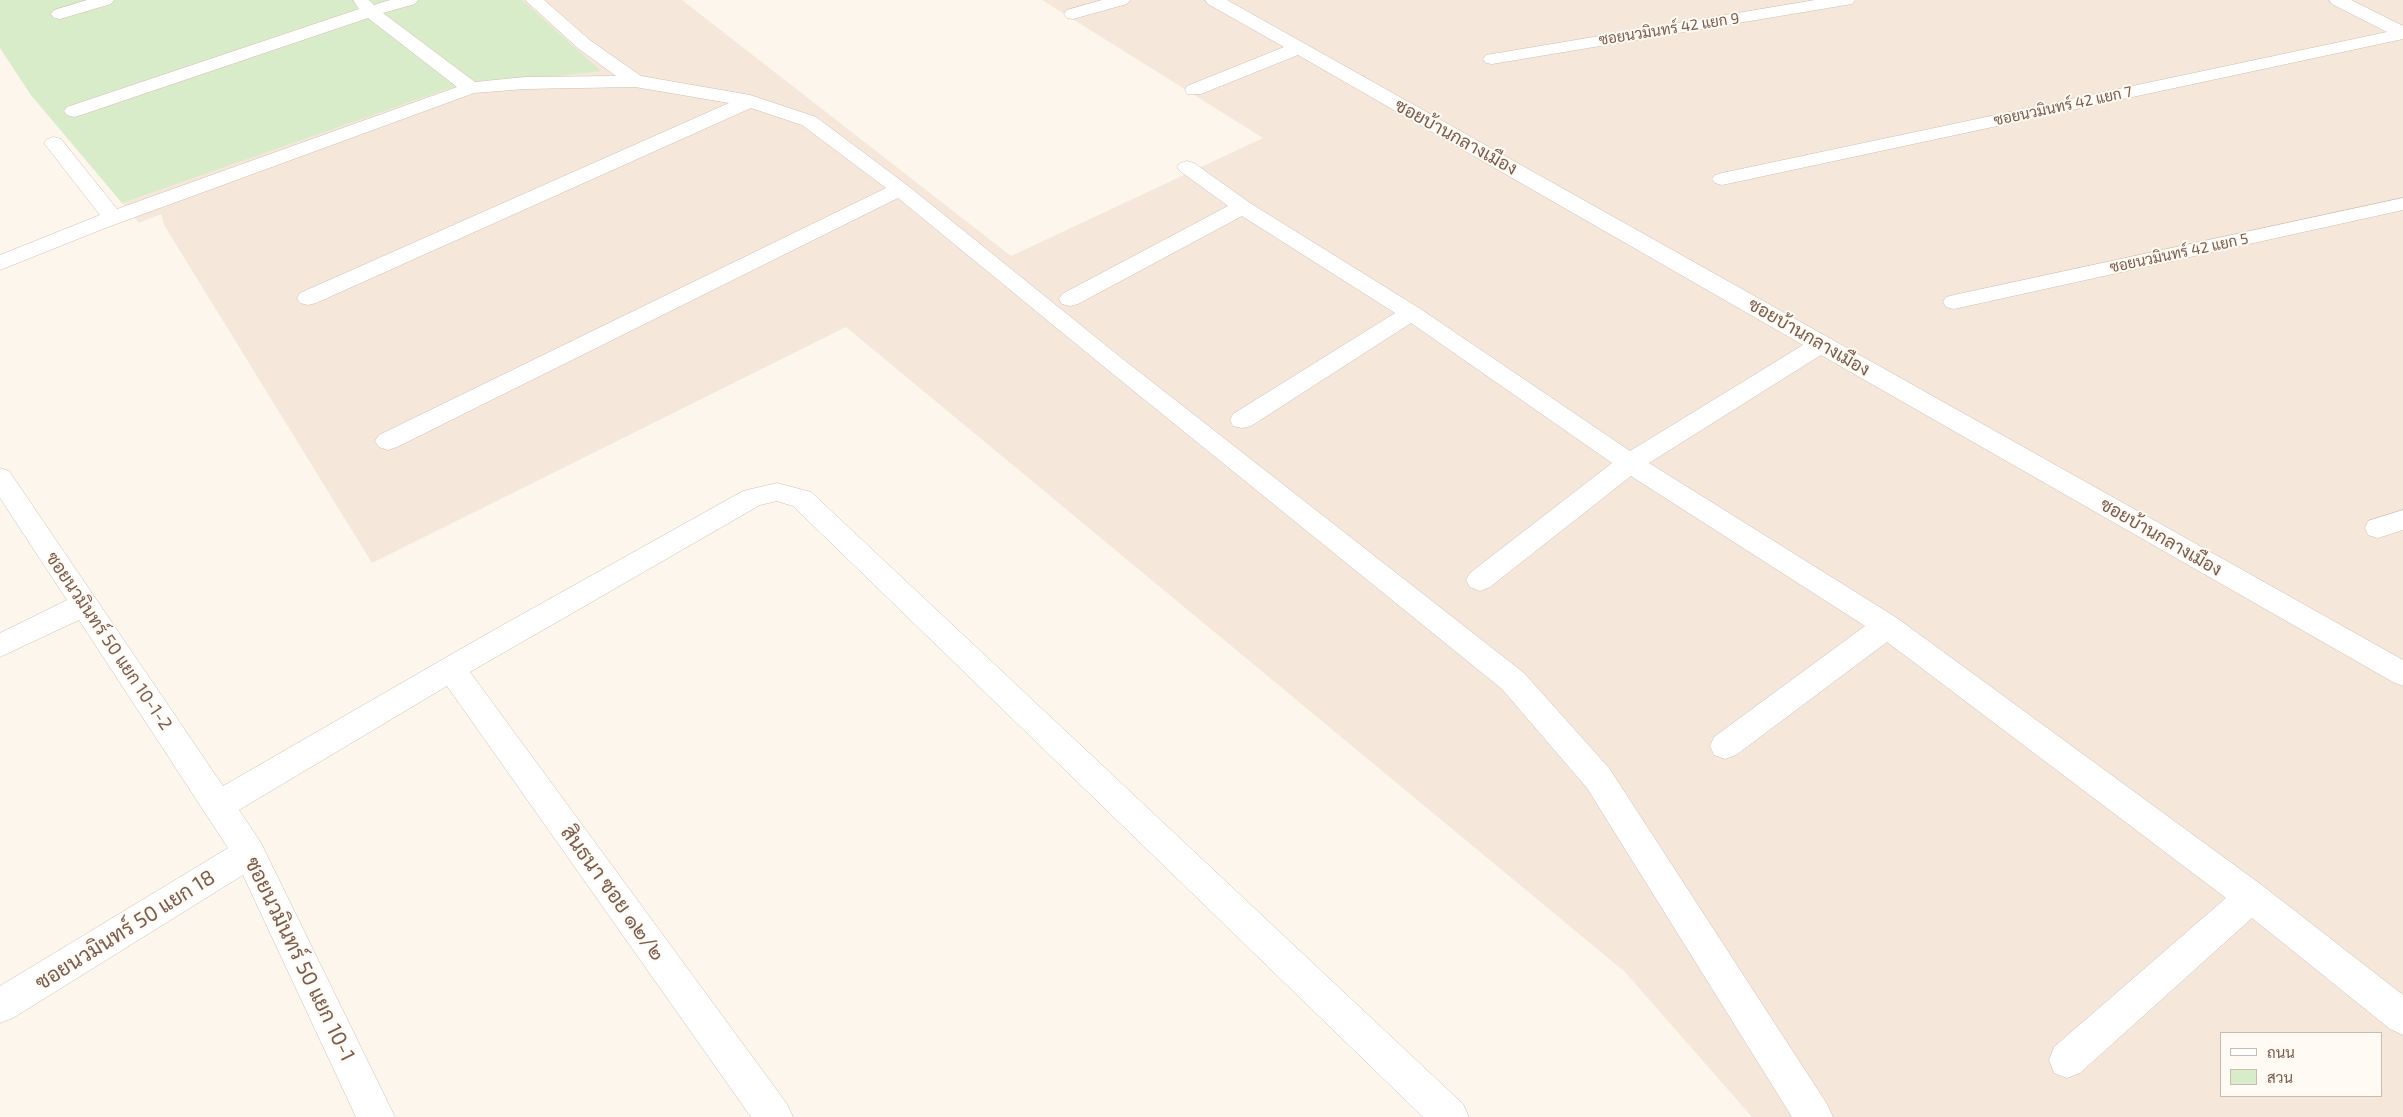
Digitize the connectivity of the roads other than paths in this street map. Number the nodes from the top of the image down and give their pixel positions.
1 (105, 0) edge
2 (409, 0) edge
3 (534, 0) edge
4 (1122, 0) edge
5 (1214, 0) edge
6 (1846, 0) edge
7 (2338, 0) edge
8 (365, 6) edge
9 (60, 14) dead end
10 (1073, 14) dead end
11 (2403, 33) edge
12 (1299, 48) junction
13 (1492, 59) dead end
14 (635, 81) junction
15 (472, 88) junction
16 (1194, 90) dead end
17 (750, 101) junction
18 (74, 111) dead end
19 (54, 143) dead end
20 (1187, 167) dead end
21 (1722, 179) dead end
22 (900, 189) junction
23 (2403, 204) edge
24 (1243, 208) junction
25 (113, 218) junction
26 (0, 264) edge
27 (308, 298) dead end
28 (1070, 300) dead end
29 (1954, 302) dead end
30 (1411, 313) junction
31 (1821, 344) junction
32 (1242, 420) dead end
33 (388, 441) dead end
34 (1630, 463) junction
35 (0, 477) edge
36 (1480, 580) dead end
37 (85, 604) junction
38 (1887, 626) junction
39 (0, 646) edge
40 (451, 669) junction
41 (2403, 674) edge
42 (1725, 746) dead end
43 (219, 805) junction
44 (250, 853) junction
45 (2251, 897) junction
46 (0, 1006) edge
47 (2403, 1018) edge
48 (2067, 1060) dead end
49 (376, 1117) edge
50 (774, 1117) edge
51 (1450, 1117) edge
52 (1814, 1117) edge

1 - 9 street
2 - 8 street
3 - 14 street
4 - 10 street
5 - 12 street, ซอยบ้านกลางเมือง
6 - 13 street, ซอยนวมินทร์ 42 แยก 9
7 - 11 street
8 - 15 street
8 - 18 street
11 - 21 street, ซอยนวมินทร์ 42 แยก 7
12 - 16 street
12 - 31 street, ซอยบ้านกลางเมือง
14 - 15 street
14 - 17 street
15 - 25 street
17 - 22 street
17 - 27 street
19 - 25 street
20 - 24 street
22 - 33 street
22 - 52 street
23 - 29 street, ซอยนวมินทร์ 42 แยก 5
24 - 28 street
24 - 30 street
25 - 26 street
30 - 32 street
30 - 34 street
31 - 34 street
31 - 41 street, ซอยบ้านกลางเมือง
34 - 36 street
34 - 38 street
35 - 37 street, ซอยนวมินทร์ 50 แยก 10-1-2
37 - 39 street
37 - 43 street, ซอยนวมินทร์ 50 แยก 10-1-2
38 - 42 street
38 - 45 street
40 - 43 street
40 - 50 street, สินธนา ซอย ๑๒/๒
40 - 51 street
43 - 44 street, ซอยนวมินทร์ 50 แยก 10-1
44 - 46 street, ซอยนวมินทร์ 50 แยก 18
44 - 49 street, ซอยนวมินทร์ 50 แยก 10-1
45 - 47 street
45 - 48 street

